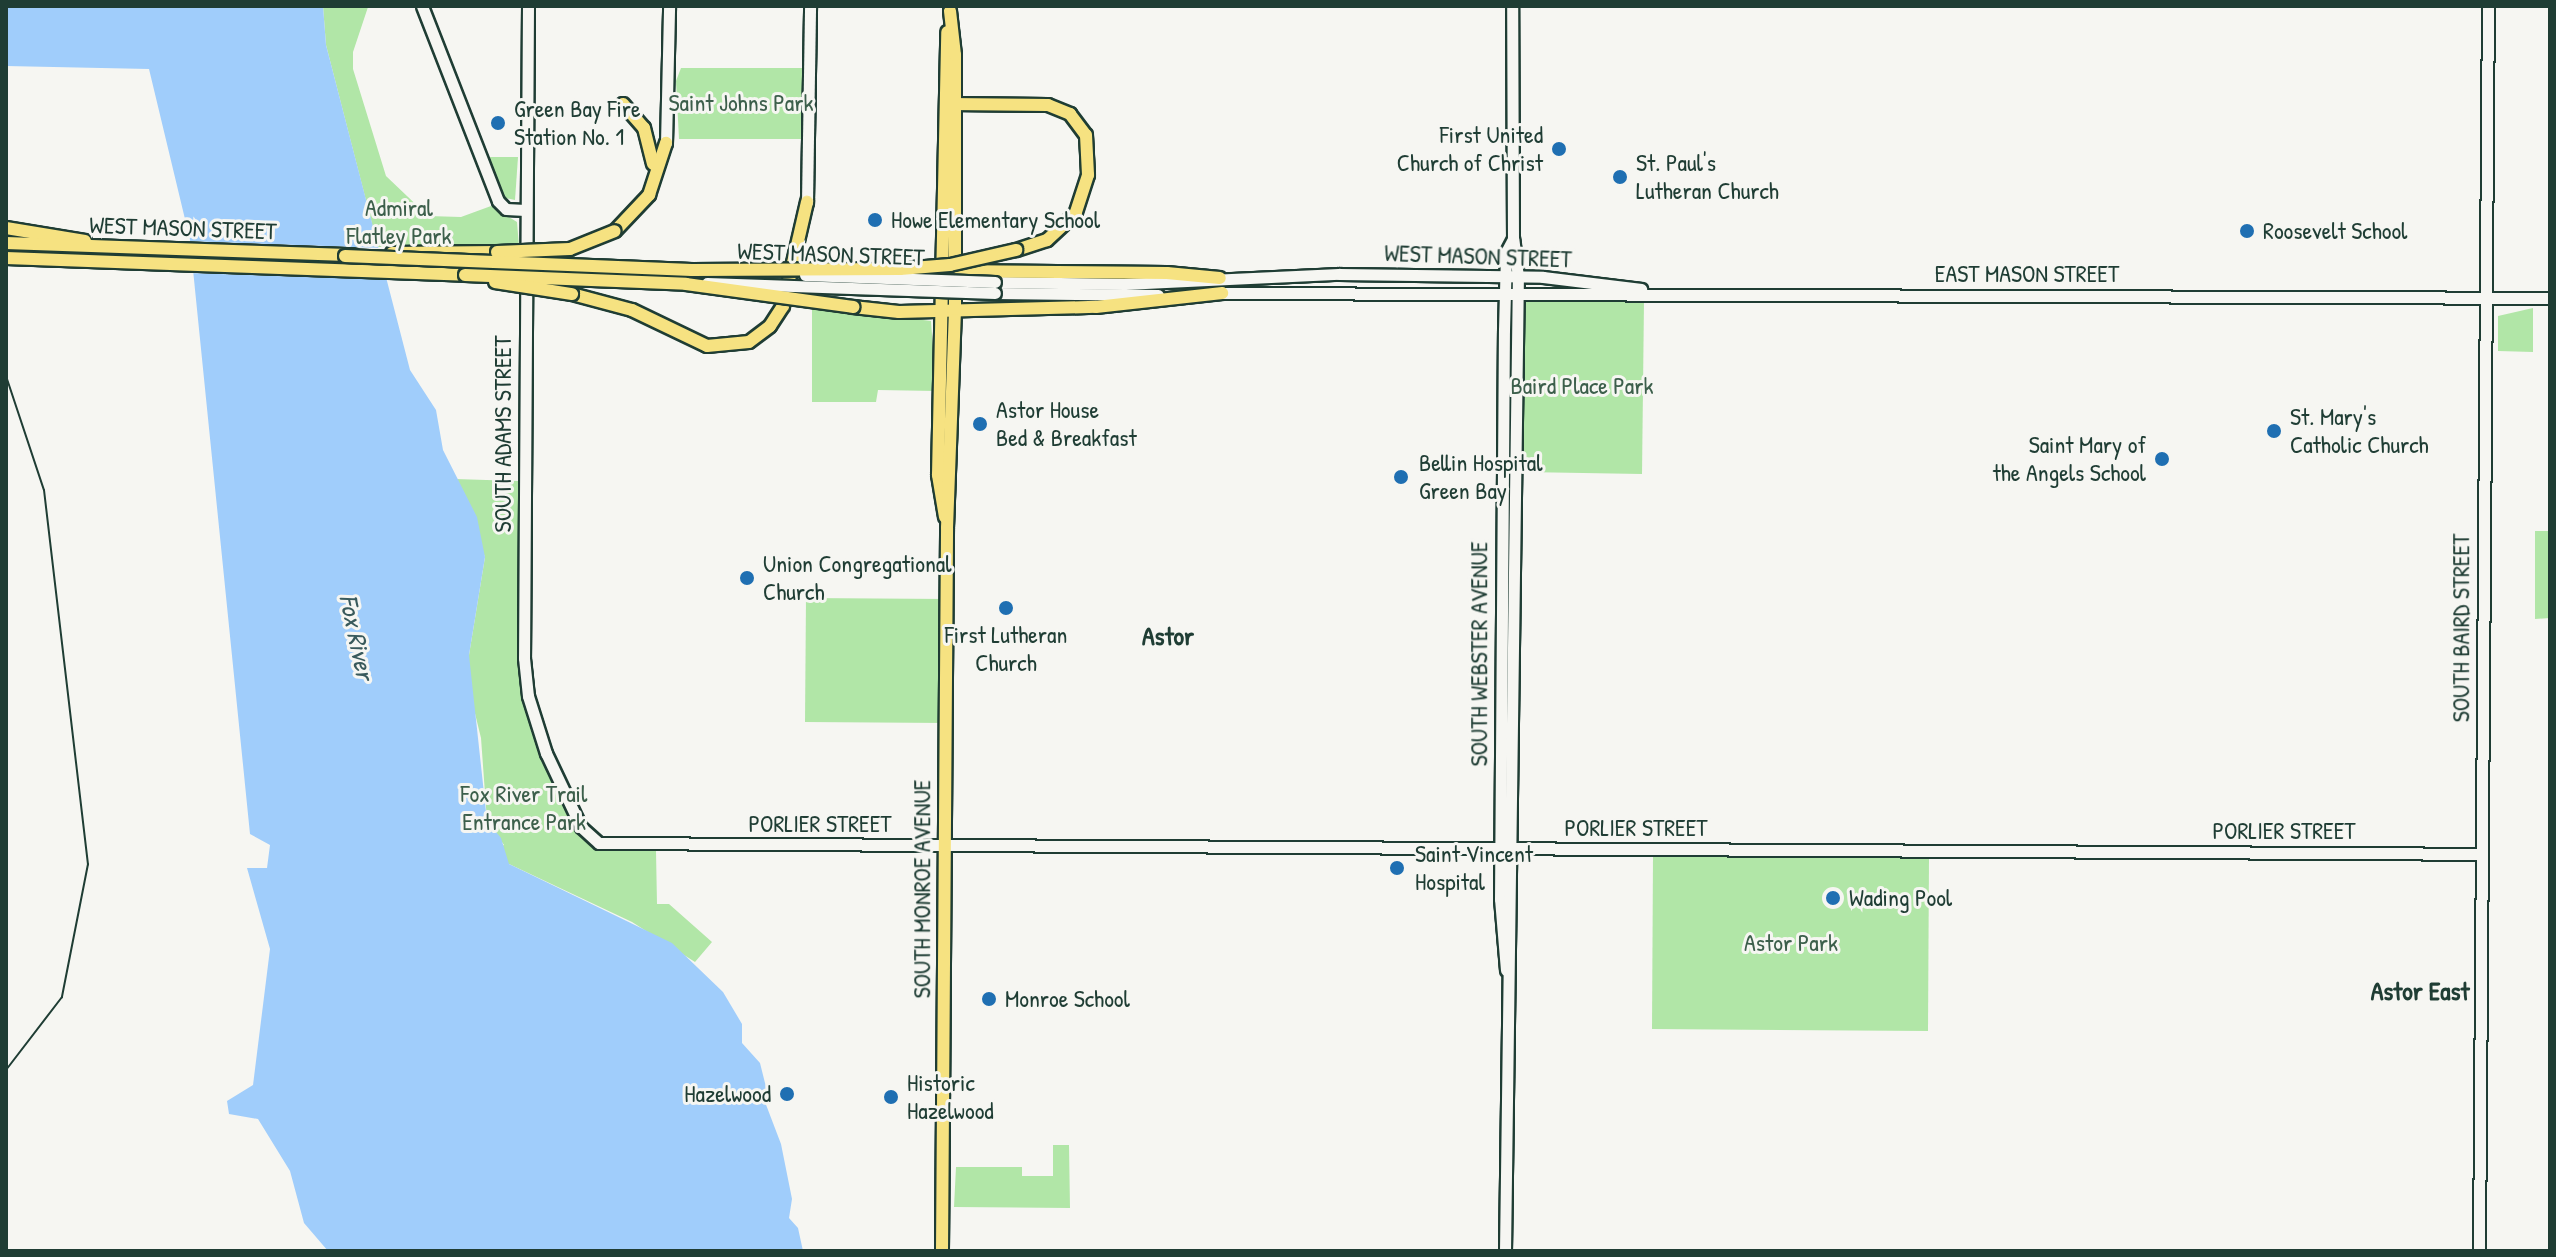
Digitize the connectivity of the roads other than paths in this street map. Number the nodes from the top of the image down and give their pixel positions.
1 (422, 6) edge
2 (528, 6) edge
3 (669, 6) edge
4 (810, 6) edge
5 (1512, 6) edge
6 (2488, 6) edge
7 (950, 8) edge
8 (623, 104) dead end
9 (949, 104) junction
10 (666, 143) joint
11 (653, 183) junction
12 (807, 202) joint
13 (525, 210) junction
14 (6, 228) edge
15 (955, 238) junction
16 (1513, 239) junction
17 (6, 243) edge
18 (103, 247) junction
19 (345, 256) junction
20 (9, 259) edge
21 (692, 270) junction
22 (948, 271) junction
23 (1038, 271) junction
24 (465, 275) junction
25 (1505, 277) junction
26 (1518, 277) junction
27 (1220, 278) junction
28 (686, 284) junction
29 (995, 287) junction
30 (1505, 291) junction
31 (1518, 291) junction
32 (1222, 293) junction
33 (1652, 293) junction
34 (2486, 298) junction
35 (2550, 298) edge
36 (955, 309) junction
37 (941, 310) junction
38 (947, 528) junction
39 (599, 843) joint
40 (945, 846) junction
41 (1506, 849) junction
42 (2482, 854) junction
43 (942, 1251) edge
44 (1505, 1251) edge
45 (2479, 1251) edge

1 - 13 main road
2 - 13 main road, SOUTH ADAMS STREET
3 - 10 main road
4 - 12 main road
5 - 16 main road, SOUTH WEBSTER AVENUE
6 - 34 main road, SOUTH BAIRD STREET
7 - 9 main road, SOUTH MONROE AVENUE
8 - 11 main road
9 - 15 main road, SOUTH MONROE AVENUE
9 - 21 main road, bridge
9 - 22 main road, SOUTH MONROE AVENUE
10 - 11 main road
11 - 19 main road, bridge
12 - 24 main road, bridge
13 - 39 main road, SOUTH ADAMS STREET
14 - 18 main road
15 - 22 main road, SOUTH MONROE AVENUE
15 - 23 main road
16 - 25 main road, SOUTH WEBSTER AVENUE
16 - 26 main road, SOUTH WEBSTER AVENUE
17 - 18 main road, WEST MASON STREET
18 - 19 main road, WEST MASON STREET
19 - 21 main road, WEST MASON STREET, bridge
20 - 24 main road, WEST MASON STREET
21 - 29 main road, WEST MASON STREET, bridge
22 - 23 main road
22 - 36 main road, SOUTH MONROE AVENUE
22 - 37 main road, SOUTH MONROE AVENUE
23 - 27 main road
24 - 28 main road, WEST MASON STREET, bridge
25 - 26 main road, WEST MASON STREET
25 - 27 main road, WEST MASON STREET
25 - 30 main road, SOUTH WEBSTER AVENUE
26 - 31 main road, SOUTH WEBSTER AVENUE
26 - 33 main road, WEST MASON STREET
27 - 29 main road, WEST MASON STREET
28 - 29 main road, WEST MASON STREET, bridge
28 - 37 main road, bridge
29 - 32 main road, WEST MASON STREET
30 - 31 main road, EAST MASON STREET
30 - 32 main road, WEST MASON STREET
30 - 41 main road, SOUTH WEBSTER AVENUE
31 - 33 main road, EAST MASON STREET
31 - 41 main road, SOUTH WEBSTER AVENUE
32 - 36 main road
33 - 34 main road, EAST MASON STREET
34 - 35 main road, EAST MASON STREET
34 - 42 main road, SOUTH BAIRD STREET
36 - 37 main road
36 - 38 main road, SOUTH MONROE AVENUE
37 - 38 main road, SOUTH MONROE AVENUE
38 - 40 main road, SOUTH MONROE AVENUE
39 - 40 main road, PORLIER STREET
40 - 41 main road, PORLIER STREET
40 - 43 main road, SOUTH MONROE AVENUE
41 - 42 main road, PORLIER STREET
41 - 44 main road, SOUTH WEBSTER AVENUE
42 - 45 main road, SOUTH BAIRD STREET

